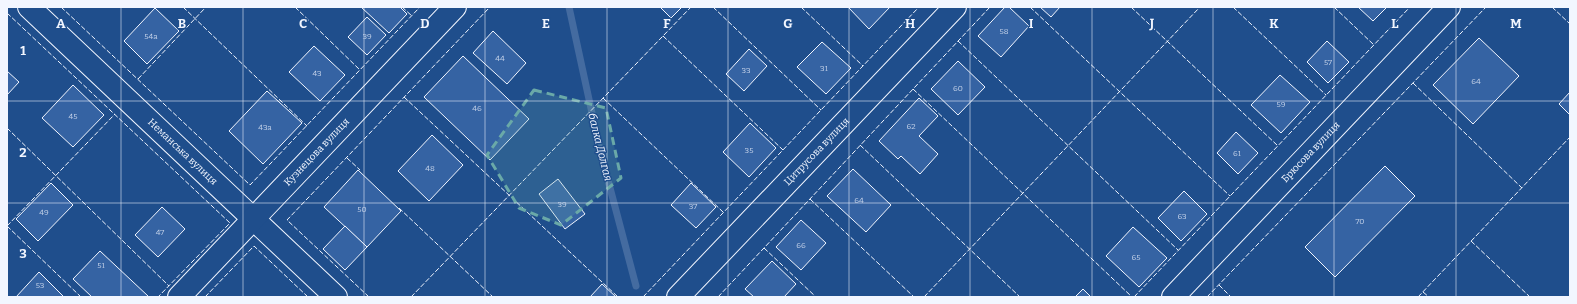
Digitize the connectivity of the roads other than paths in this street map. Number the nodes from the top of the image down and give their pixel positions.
1 (29, 7) edge
2 (454, 7) edge
3 (955, 7) edge
4 (1449, 7) edge
5 (253, 219) junction
6 (179, 297) edge
7 (336, 297) edge
8 (678, 297) edge
9 (1174, 297) edge

1 - 5 street, Неманська вулиця
2 - 5 street, Кузнецова вулиця
3 - 8 street, Цитрусова вулиця
4 - 9 street, Брюсова вулиця
5 - 6 street, Кузнецова вулиця
5 - 7 street, Неманська вулиця

